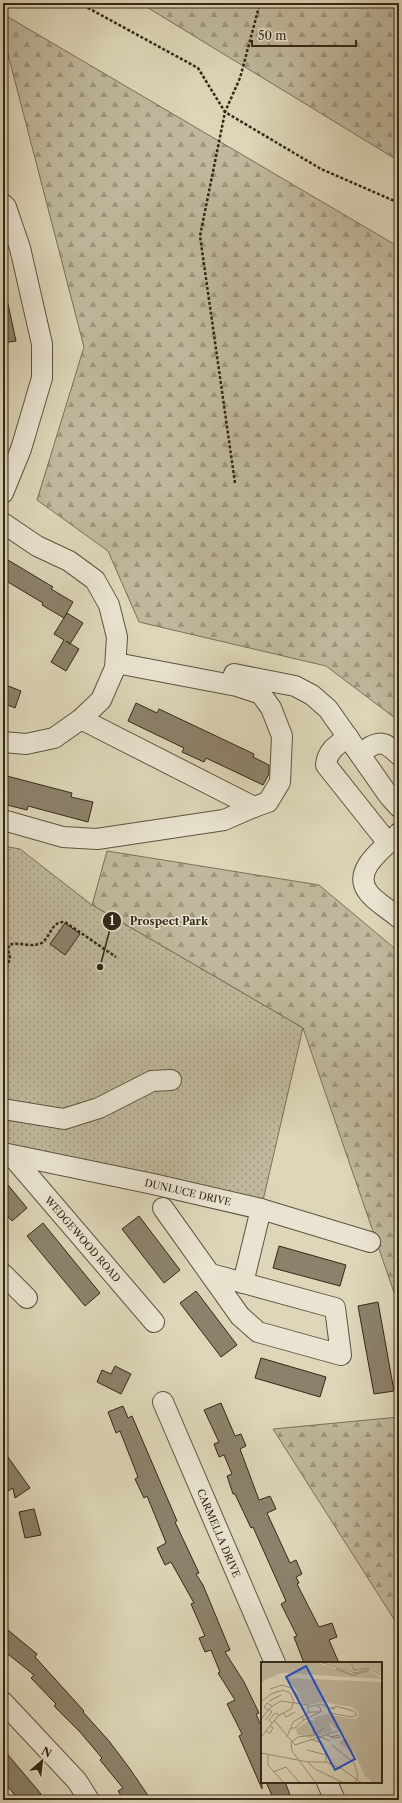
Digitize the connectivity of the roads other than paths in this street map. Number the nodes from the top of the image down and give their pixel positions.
1 (4, 206) edge
2 (3, 493) edge
3 (3, 523) edge
4 (116, 658) junction
5 (81, 719) junction
6 (348, 737) junction
7 (3, 742) edge
8 (360, 754) junction
9 (399, 755) edge
10 (399, 806) edge
11 (254, 807) junction
12 (3, 820) edge
13 (394, 838) edge
14 (399, 918) edge
15 (171, 1080) dead end
16 (3, 1109) edge
17 (7, 1154) edge
18 (163, 1208) dead end
19 (261, 1209) junction
20 (370, 1242) dead end
21 (3, 1274) edge
22 (211, 1274) junction
23 (243, 1283) junction
24 (27, 1298) dead end
25 (154, 1322) dead end
26 (164, 1402) dead end
27 (275, 1662) edge
28 (3, 1702) edge
29 (327, 1783) edge
30 (89, 1800) edge
31 (334, 1800) edge

1 - 2 street
3 - 4 street
4 - 5 street
4 - 6 street
4 - 11 street
5 - 7 street
5 - 11 street
6 - 8 street
6 - 13 street
8 - 9 street
8 - 10 street
11 - 12 street
13 - 14 street
15 - 16 street
17 - 19 street, DUNLUCE DRIVE
17 - 25 street, WEDGEWOOD ROAD
18 - 22 street
19 - 20 street, DUNLUCE DRIVE
19 - 23 street
21 - 24 street
22 - 23 street
22 - 23 street
26 - 27 street, CARMELLA DRIVE
28 - 30 street
29 - 31 street

